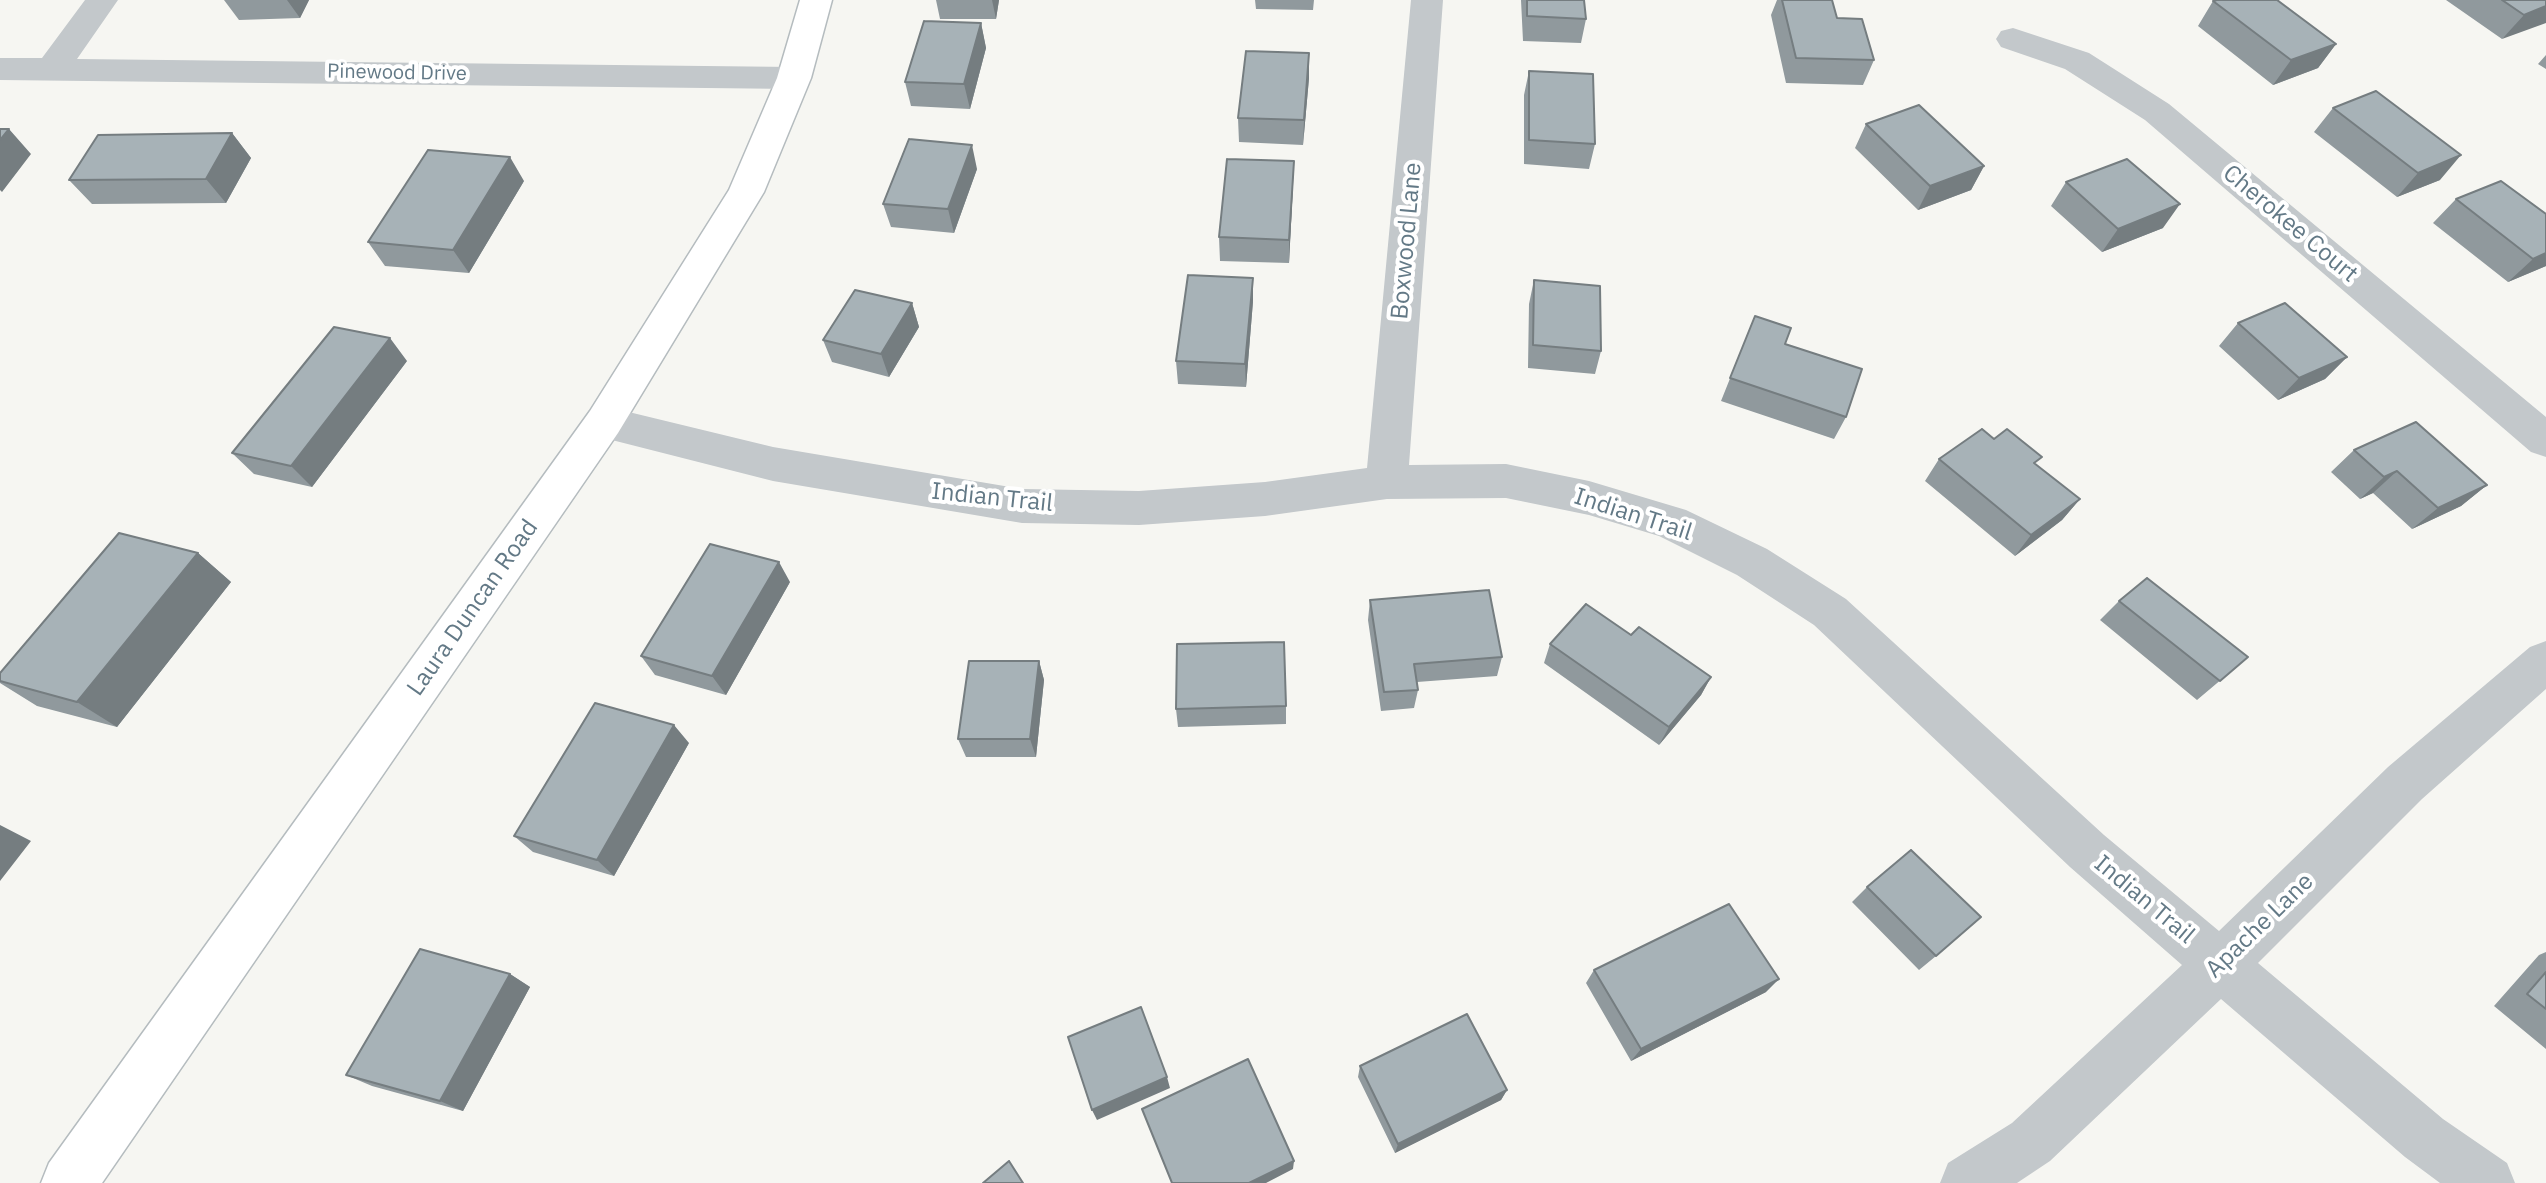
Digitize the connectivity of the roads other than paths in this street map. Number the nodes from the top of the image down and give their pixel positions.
1 (102, 0) edge
2 (816, 0) edge
3 (1427, 0) edge
4 (2013, 39) dead end
5 (0, 69) edge
6 (51, 70) junction
7 (794, 78) junction
8 (604, 422) junction
9 (2546, 441) edge
10 (1387, 482) junction
11 (2546, 661) edge
12 (2220, 965) junction
13 (69, 1183) edge
14 (1968, 1183) edge
15 (2487, 1183) edge

1 - 6 street
2 - 7 street, Laura Duncan Road
3 - 10 street, Boxwood Lane
4 - 9 street, Cherokee Court
5 - 6 street, Pinewood Drive
6 - 7 street, Pinewood Drive
7 - 8 street, Laura Duncan Road
8 - 10 street, Indian Trail
8 - 13 street, Laura Duncan Road
10 - 12 street, Indian Trail
11 - 12 street, Apache Lane
12 - 14 street, Apache Lane
12 - 15 street, Indian Trail

